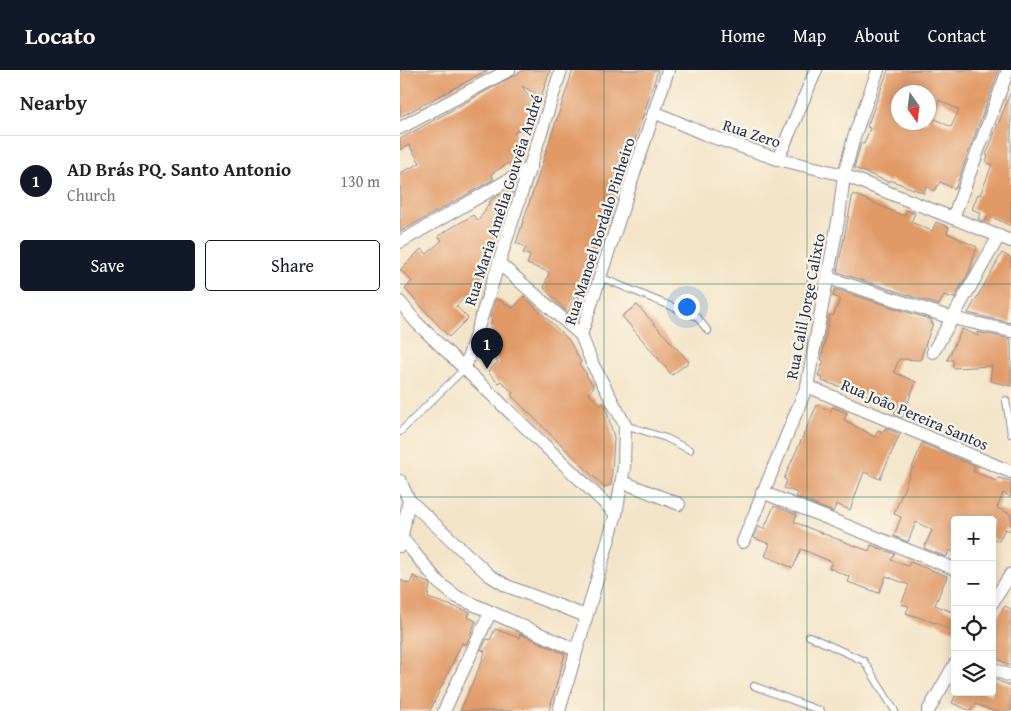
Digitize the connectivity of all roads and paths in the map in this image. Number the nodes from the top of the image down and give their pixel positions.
1 (509, 70) edge
2 (561, 70) edge
3 (668, 70) edge
4 (816, 70) edge
5 (878, 70) edge
6 (1008, 70) edge
7 (654, 112) junction
8 (400, 128) edge
9 (778, 159) junction
10 (531, 167) junction
11 (844, 175) junction
12 (953, 218) junction
13 (999, 236) junction
14 (1011, 241) edge
15 (400, 242) edge
16 (500, 264) junction
17 (600, 277) junction
18 (828, 278) junction
19 (400, 302) edge
20 (952, 318) junction
21 (708, 331) dead end
22 (1011, 331) edge
23 (581, 335) junction
24 (933, 352) dead end
25 (465, 368) junction
26 (807, 386) junction
27 (1006, 400) dead end
28 (625, 425) junction
29 (400, 432) edge
30 (1011, 434) edge
31 (690, 450) dead end
32 (1011, 469) edge
33 (400, 481) edge
34 (623, 482) junction
35 (762, 492) junction
36 (409, 500) junction
37 (679, 504) dead end
38 (616, 514) junction
39 (401, 542) edge
40 (743, 542) dead end
41 (951, 567) edge
42 (1011, 574) edge
43 (997, 586) edge
44 (490, 613) junction
45 (586, 616) junction
46 (809, 636) dead end
47 (576, 650) junction
48 (996, 670) edge
49 (951, 671) edge
50 (1011, 676) edge
51 (754, 686) dead end
52 (444, 711) edge
53 (559, 711) edge
54 (821, 711) edge
55 (896, 711) edge
56 (928, 711) edge

1 - 8 street
2 - 10 street, Rua Maria Amélia Gouvêia André
3 - 7 street, Rua Manoel Bordalo Pinheiro
4 - 9 street
5 - 11 street, Rua Calil Jorge Calixto
6 - 12 street
7 - 9 street, Rua Zero
7 - 17 street, Rua Manoel Bordalo Pinheiro
9 - 11 street, Rua Zero
10 - 15 street
10 - 16 street, Rua Maria Amélia Gouvêia André
11 - 12 street, Rua Zero
11 - 18 street, Rua Calil Jorge Calixto
12 - 13 street, Rua Zero
13 - 14 street, Rua Zero
13 - 20 street
16 - 23 street
16 - 25 street, Rua Maria Amélia Gouvêia André
17 - 21 lane
17 - 23 street, Rua Manoel Bordalo Pinheiro
18 - 20 street
18 - 26 street, Rua Calil Jorge Calixto
19 - 25 street
20 - 22 street
20 - 24 street
23 - 28 street, Rua Manoel Bordalo Pinheiro
25 - 29 lane
25 - 38 street
26 - 32 street, Rua João Pereira Santos
26 - 35 street, Rua Calil Jorge Calixto
27 - 30 lane
28 - 31 lane
28 - 34 street, Rua Manoel Bordalo Pinheiro
33 - 36 street
34 - 37 street
34 - 38 street, Rua Manoel Bordalo Pinheiro
35 - 40 street, Rua Calil Jorge Calixto
35 - 41 street
36 - 39 street
36 - 45 street
38 - 45 street, Rua Manoel Bordalo Pinheiro
39 - 44 street
42 - 43 street
44 - 47 street
44 - 52 street
45 - 47 street, Rua Manoel Bordalo Pinheiro
46 - 55 lane
47 - 53 street, Rua Manoel Bordalo Pinheiro
48 - 50 street
49 - 56 street
51 - 54 lane

